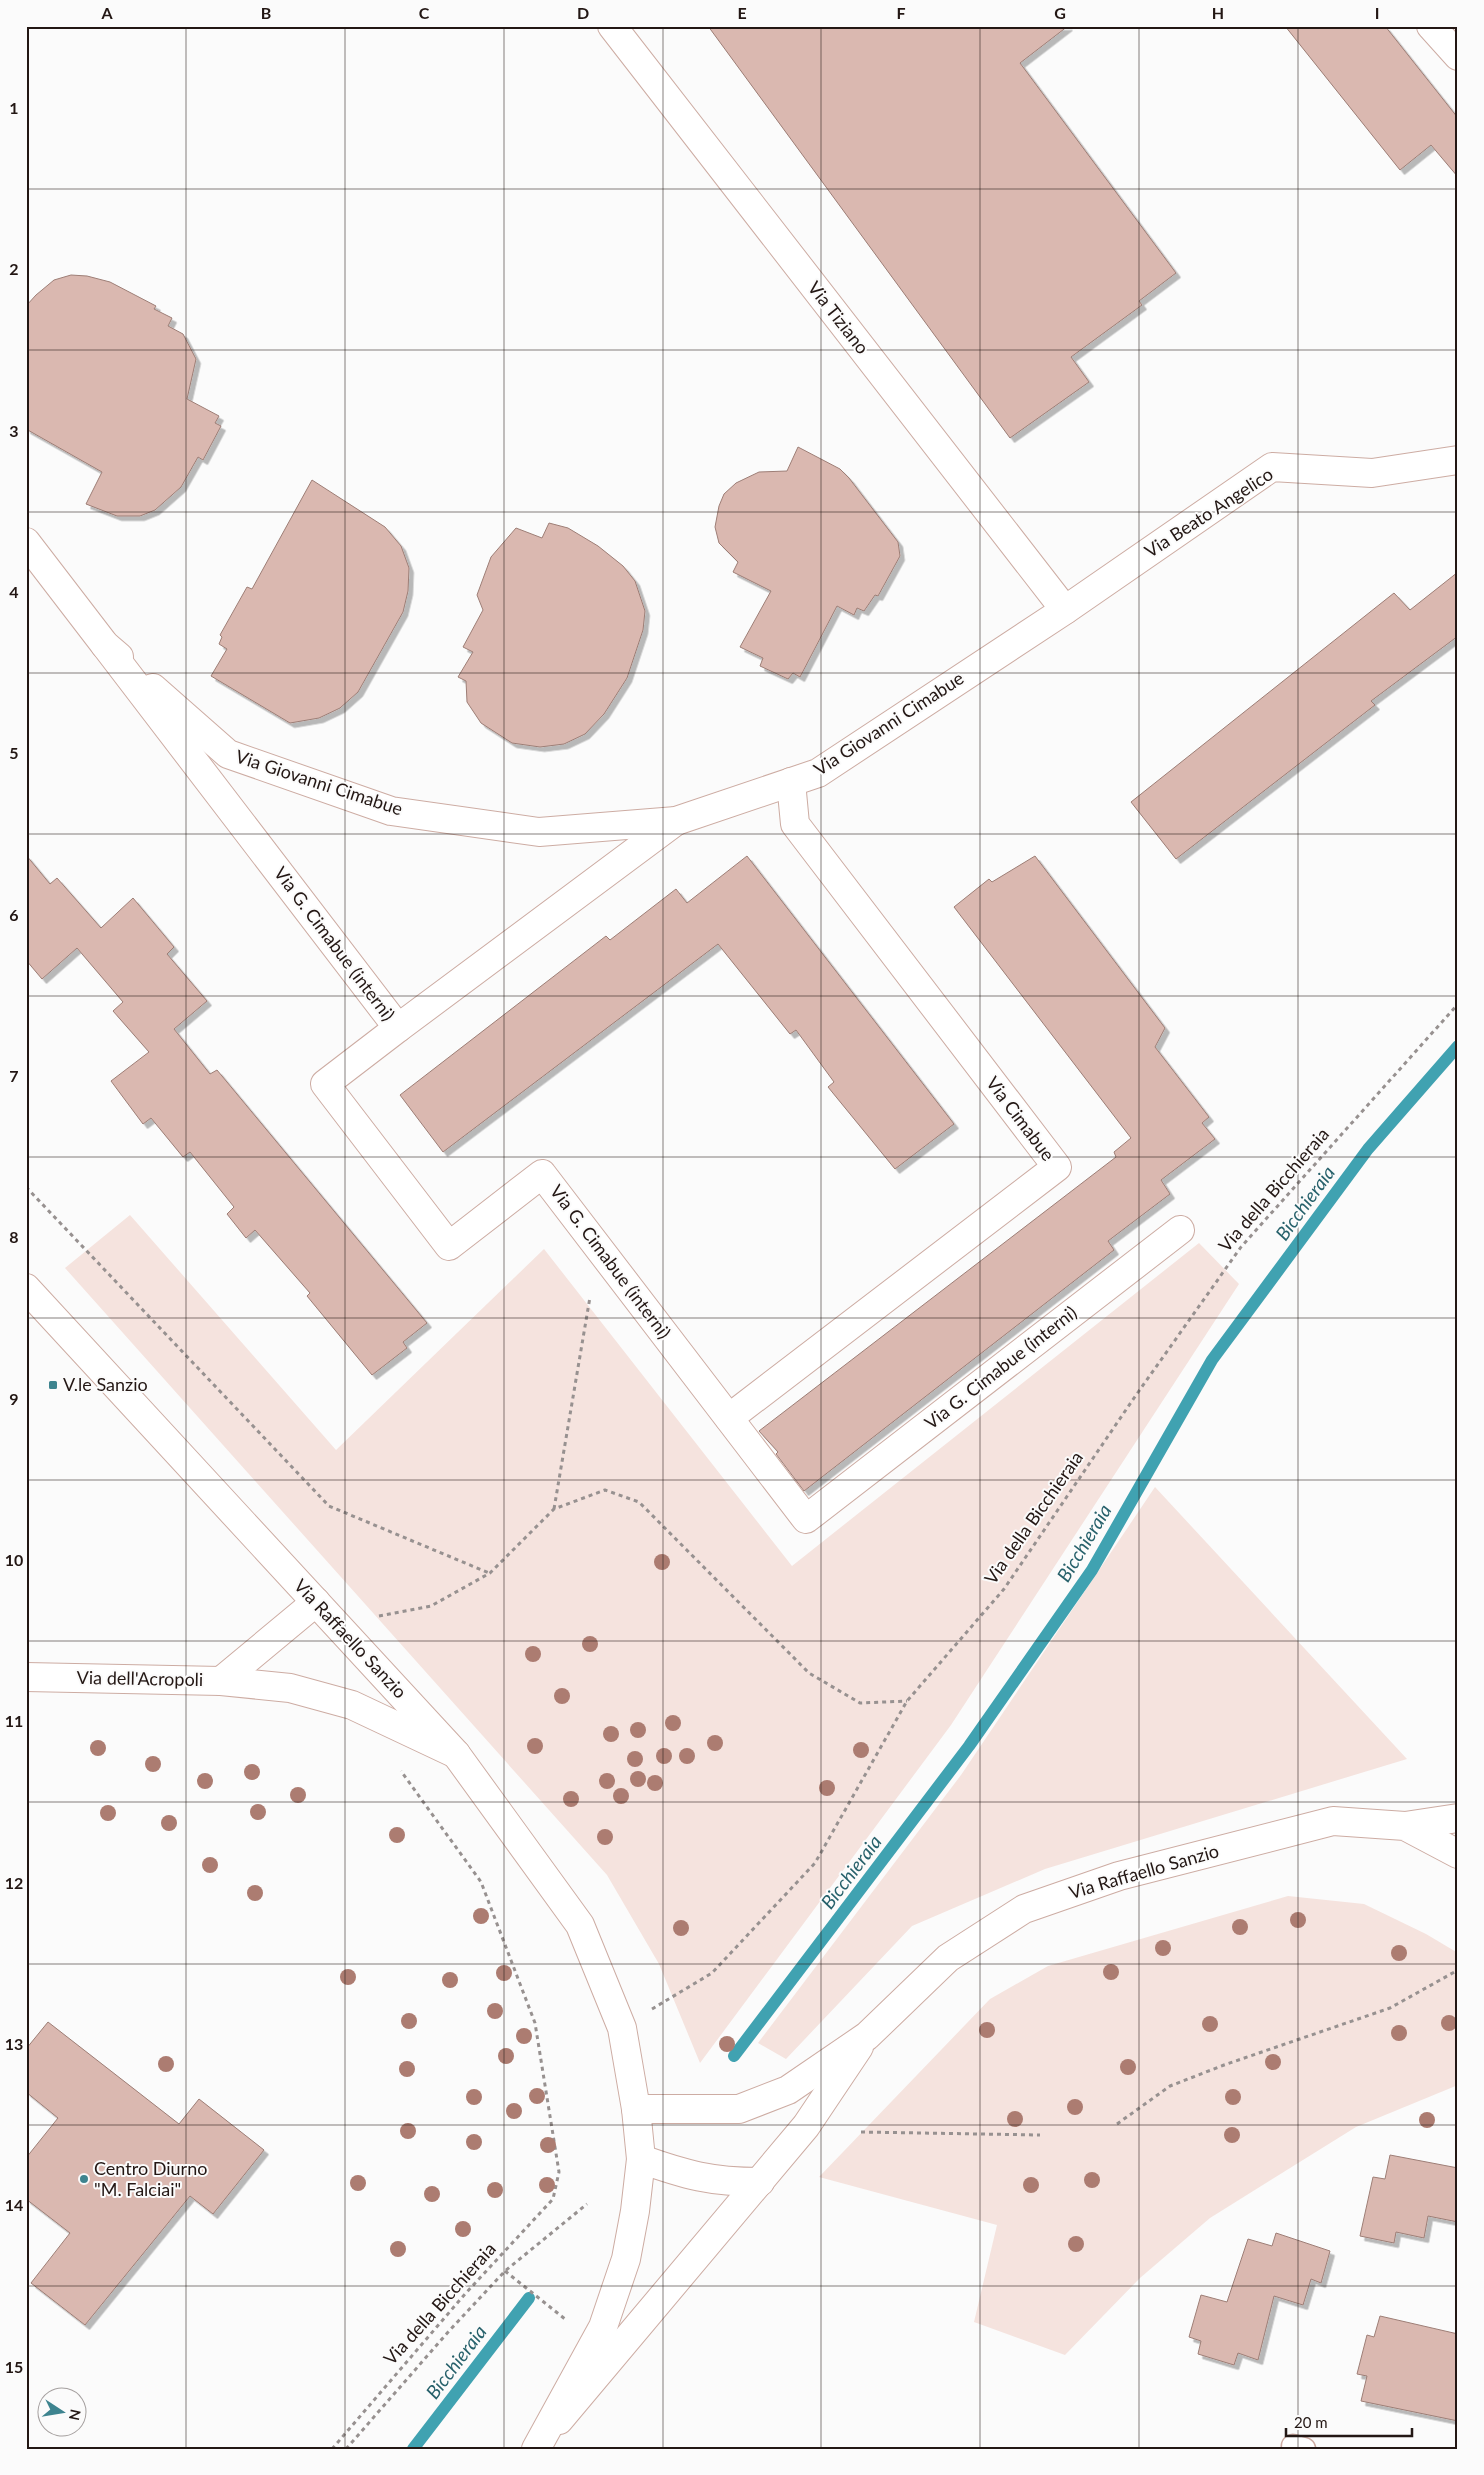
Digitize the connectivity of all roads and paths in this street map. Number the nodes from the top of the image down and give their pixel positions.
1 (612, 26) edge
2 (1431, 26) edge
3 (1458, 56) edge
4 (1458, 460) edge
5 (26, 542) edge
6 (1065, 610) junction
7 (106, 645) junction
8 (791, 782) junction
9 (676, 821) junction
10 (1458, 1004) edge
11 (398, 1028) junction
12 (26, 1187) edge
13 (1180, 1230) dead end
14 (598, 1247) junction
15 (26, 1288) edge
16 (729, 1418) junction
17 (554, 1509) junction
18 (490, 1573) junction
19 (316, 1602) junction
20 (377, 1616) dead end
21 (26, 1677) edge
22 (222, 1681) junction
23 (907, 1701) junction
24 (456, 1754) junction
25 (395, 1768) dead end
26 (1458, 1818) edge
27 (1405, 1826) junction
28 (1458, 1854) edge
29 (1458, 1970) edge
30 (622, 2028) junction
31 (867, 2036) junction
32 (636, 2108) junction
33 (1117, 2124) dead end
34 (861, 2132) dead end
35 (1040, 2135) dead end
36 (640, 2160) junction
37 (760, 2182) junction
38 (588, 2204) dead end
39 (505, 2271) junction
40 (567, 2322) dead end
41 (538, 2446) edge
42 (332, 2449) edge
43 (346, 2449) edge

1 - 6 street, Via Tiziano
2 - 3 street
4 - 6 street, Via Beato Angelico
5 - 7 street, Via Giovanni Cimabue
6 - 8 street, Via Giovanni Cimabue
7 - 9 street, Via Giovanni Cimabue
7 - 11 street, Via G. Cimabue (interni)
8 - 9 street, Via Giovanni Cimabue
8 - 16 street, Via Cimabue
9 - 11 street
10 - 23 path, Via della Bicchieraia
11 - 14 street, Via G. Cimabue (interni)
12 - 18 path
13 - 16 street, Via G. Cimabue (interni)
14 - 16 street, Via G. Cimabue (interni)
14 - 17 path
15 - 19 street, Via Raffaello Sanzio
17 - 18 path
17 - 23 path
18 - 20 path
19 - 22 street, Via dell'Acropoli
19 - 24 street, Via Raffaello Sanzio
21 - 22 street, Via dell'Acropoli
22 - 24 street
23 - 30 path, Via della Bicchieraia
24 - 30 street, Via Raffaello Sanzio
25 - 42 path, Via della Bicchieraia
26 - 27 street
27 - 28 street, Via Raffaello Sanzio
27 - 31 street, Via Raffaello Sanzio
29 - 33 path
30 - 32 street, Via Raffaello Sanzio
31 - 32 street
31 - 37 street
32 - 36 street, Via Raffaello Sanzio
34 - 35 path
36 - 37 street
36 - 41 street, Via Raffaello Sanzio
37 - 41 street
38 - 39 path, Via della Bicchieraia
39 - 40 path
39 - 43 path, Via della Bicchieraia

